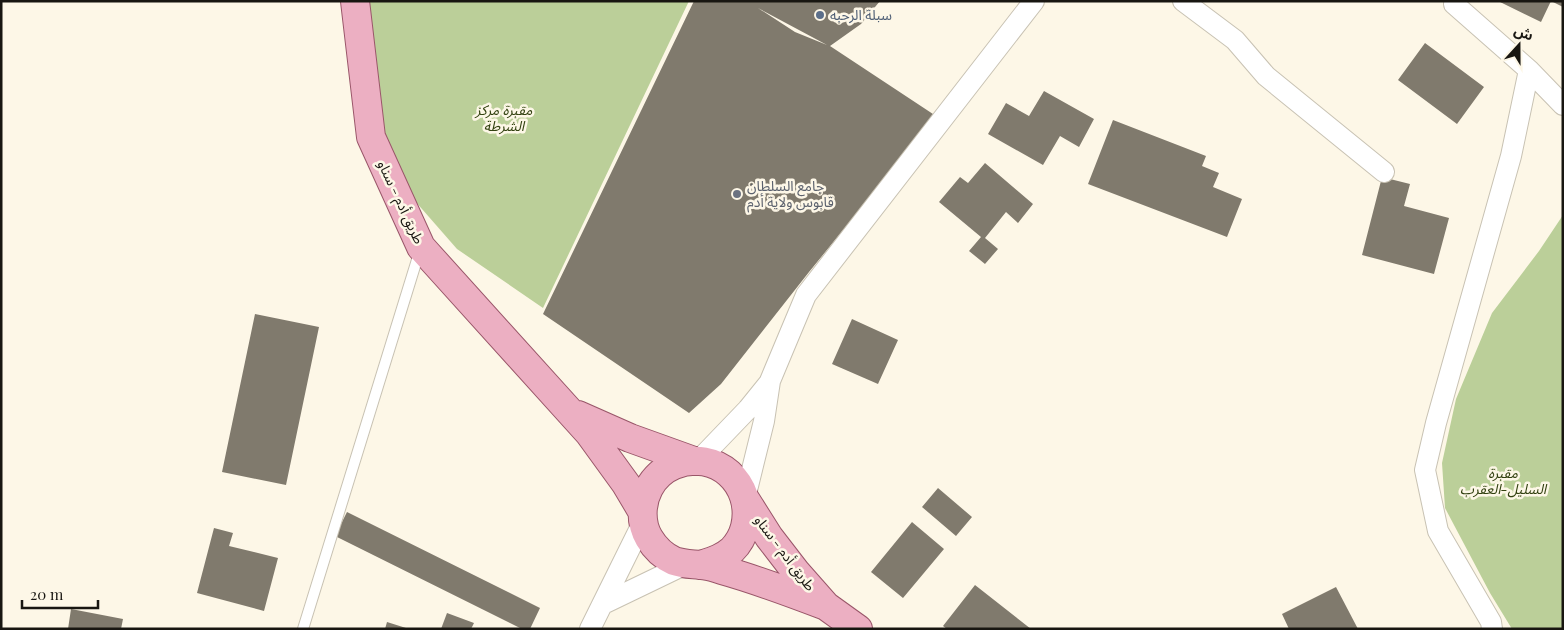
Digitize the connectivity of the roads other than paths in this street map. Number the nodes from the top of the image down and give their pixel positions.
1 (1034, 1) edge
2 (1183, 1) edge
3 (1453, 2) edge
4 (351, 7) edge
5 (1529, 70) junction
6 (1563, 105) edge
7 (1384, 172) dead end
8 (421, 247) junction
9 (770, 381) junction
10 (568, 409) junction
11 (696, 461) junction
12 (745, 499) junction
13 (643, 516) junction
14 (694, 564) junction
15 (602, 604) junction
16 (826, 606) junction
17 (303, 629) edge
18 (590, 629) edge
19 (858, 629) edge
20 (1492, 629) edge

1 - 9 street
2 - 7 street
3 - 5 street
4 - 8 main road, طريق أدم - سناو
5 - 6 street
5 - 20 street
8 - 10 main road, طريق أدم - سناو
8 - 17 lane
9 - 11 street
9 - 12 street
10 - 11 main road, طريق أدم - سناو
10 - 13 main road, طريق أدم - سناو
11 - 12 main road
11 - 13 main road
12 - 14 main road
12 - 16 main road, طريق أدم - سناو
13 - 14 main road
13 - 15 street
14 - 15 street
14 - 16 main road, طريق أدم - سناو
15 - 18 street
16 - 19 main road, طريق أدم - سناو

